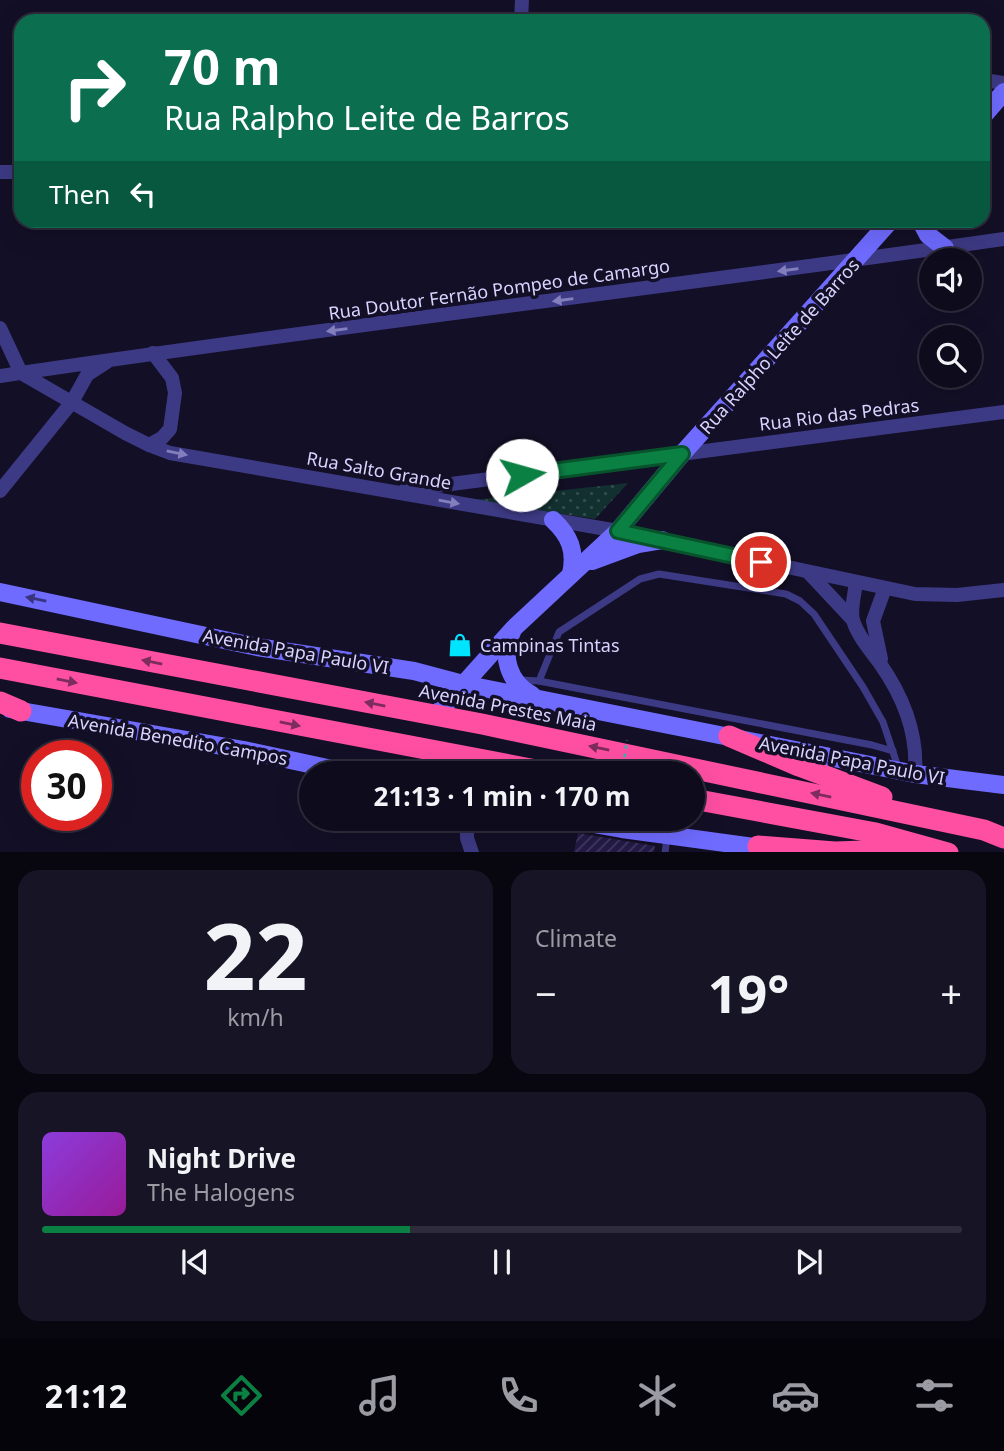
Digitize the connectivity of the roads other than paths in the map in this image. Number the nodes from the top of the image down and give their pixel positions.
1 (1004, 92) edge
2 (990, 108) edge
3 (884, 228) edge
4 (924, 228) edge
5 (1004, 239) edge
6 (945, 248) joint
7 (919, 252) edge
8 (856, 261) junction
9 (0, 328) edge
10 (153, 353) junction
11 (114, 358) junction
12 (21, 373) junction
13 (0, 376) edge
14 (72, 402) junction
15 (1004, 412) edge
16 (149, 445) junction
17 (682, 454) junction
18 (0, 491) edge
19 (388, 492) junction
20 (553, 520) junction
21 (618, 531) junction
22 (662, 540) junction
23 (808, 572) junction
24 (571, 575) junction
25 (856, 582) junction
26 (885, 588) junction
27 (1004, 590) edge
28 (0, 592) edge
29 (852, 618) junction
30 (514, 628) junction
31 (0, 633) edge
32 (0, 668) edge
33 (884, 670) junction
34 (463, 684) junction
35 (538, 690) junction
36 (7, 706) edge
37 (436, 715) junction
38 (729, 736) junction
39 (893, 751) junction
40 (489, 761) edge
41 (299, 762) edge
42 (907, 772) junction
43 (1004, 785) edge
44 (705, 801) edge
45 (984, 830) junction
46 (467, 831) edge
47 (613, 831) edge
48 (1004, 838) edge
49 (666, 844) edge
50 (758, 849) edge
51 (472, 852) edge
52 (783, 852) edge
53 (907, 852) edge
54 (948, 852) edge

1 - 2 street
3 - 8 street, Rua Ralpho Leite de Barros
4 - 6 street
5 - 6 street, Rua Doutor Fernão Pompeo de Camargo
7 - 8 street, Rua Doutor Fernão Pompeo de Camargo
8 -> 10 street, Rua Doutor Fernão Pompeo de Camargo
8 - 17 street, Rua Ralpho Leite de Barros
9 - 12 street
10 - 11 street, Rua Doutor Fernão Pompeo de Camargo
10 - 16 street
11 - 12 street, Rua Doutor Fernão Pompeo de Camargo
11 - 14 street
12 - 13 street, Rua Doutor Fernão Pompeo de Camargo
12 - 14 street, Rua Salto Grande
14 - 16 street, Rua Salto Grande
14 - 18 street
15 - 17 street, Rua Rio das Pedras
16 -> 19 street, Rua Salto Grande
17 - 19 street, Rua Rio das Pedras
17 - 21 street, Rua Ralpho Leite de Barros
19 -> 20 street, Rua Salto Grande
20 - 21 street, Rua Salto Grande
20 - 24 street
21 - 22 street, Rua Salto Grande
21 - 24 street, Rua Ralpho Leite de Barros
22 - 23 street, Rua Salto Grande
22 - 24 street
23 - 25 street, Rua Salto Grande
23 - 29 street
24 - 30 street, Rua Ralpho Leite de Barros
25 - 26 street, Rua Salto Grande
25 - 29 street
26 - 27 street, Rua Salto Grande
26 - 33 street
34 -> 28 street, Avenida Papa Paulo VI
29 - 33 street
30 - 34 street, Rua Ralpho Leite de Barros
30 - 35 street
37 -> 31 highway, Avenida Prestes Maia
32 -> 40 highway
33 - 42 street
34 - 35 street, Avenida Papa Paulo VI
34 - 37 street, Rua Ralpho Leite de Barros
35 - 38 street, Avenida Papa Paulo VI
35 - 39 lane
35 - 39 lane
36 - 41 street, Avenida Benedito Campos
45 -> 37 highway, Avenida Prestes Maia
38 - 42 street, Avenida Papa Paulo VI
38 - 45 highway
39 - 42 lane
42 - 43 street, Avenida Papa Paulo VI
44 - 54 highway
45 - 48 highway, Avenida Prestes Maia
46 - 51 street
47 - 49 street
49 - 50 street
50 - 52 street
50 - 53 highway

